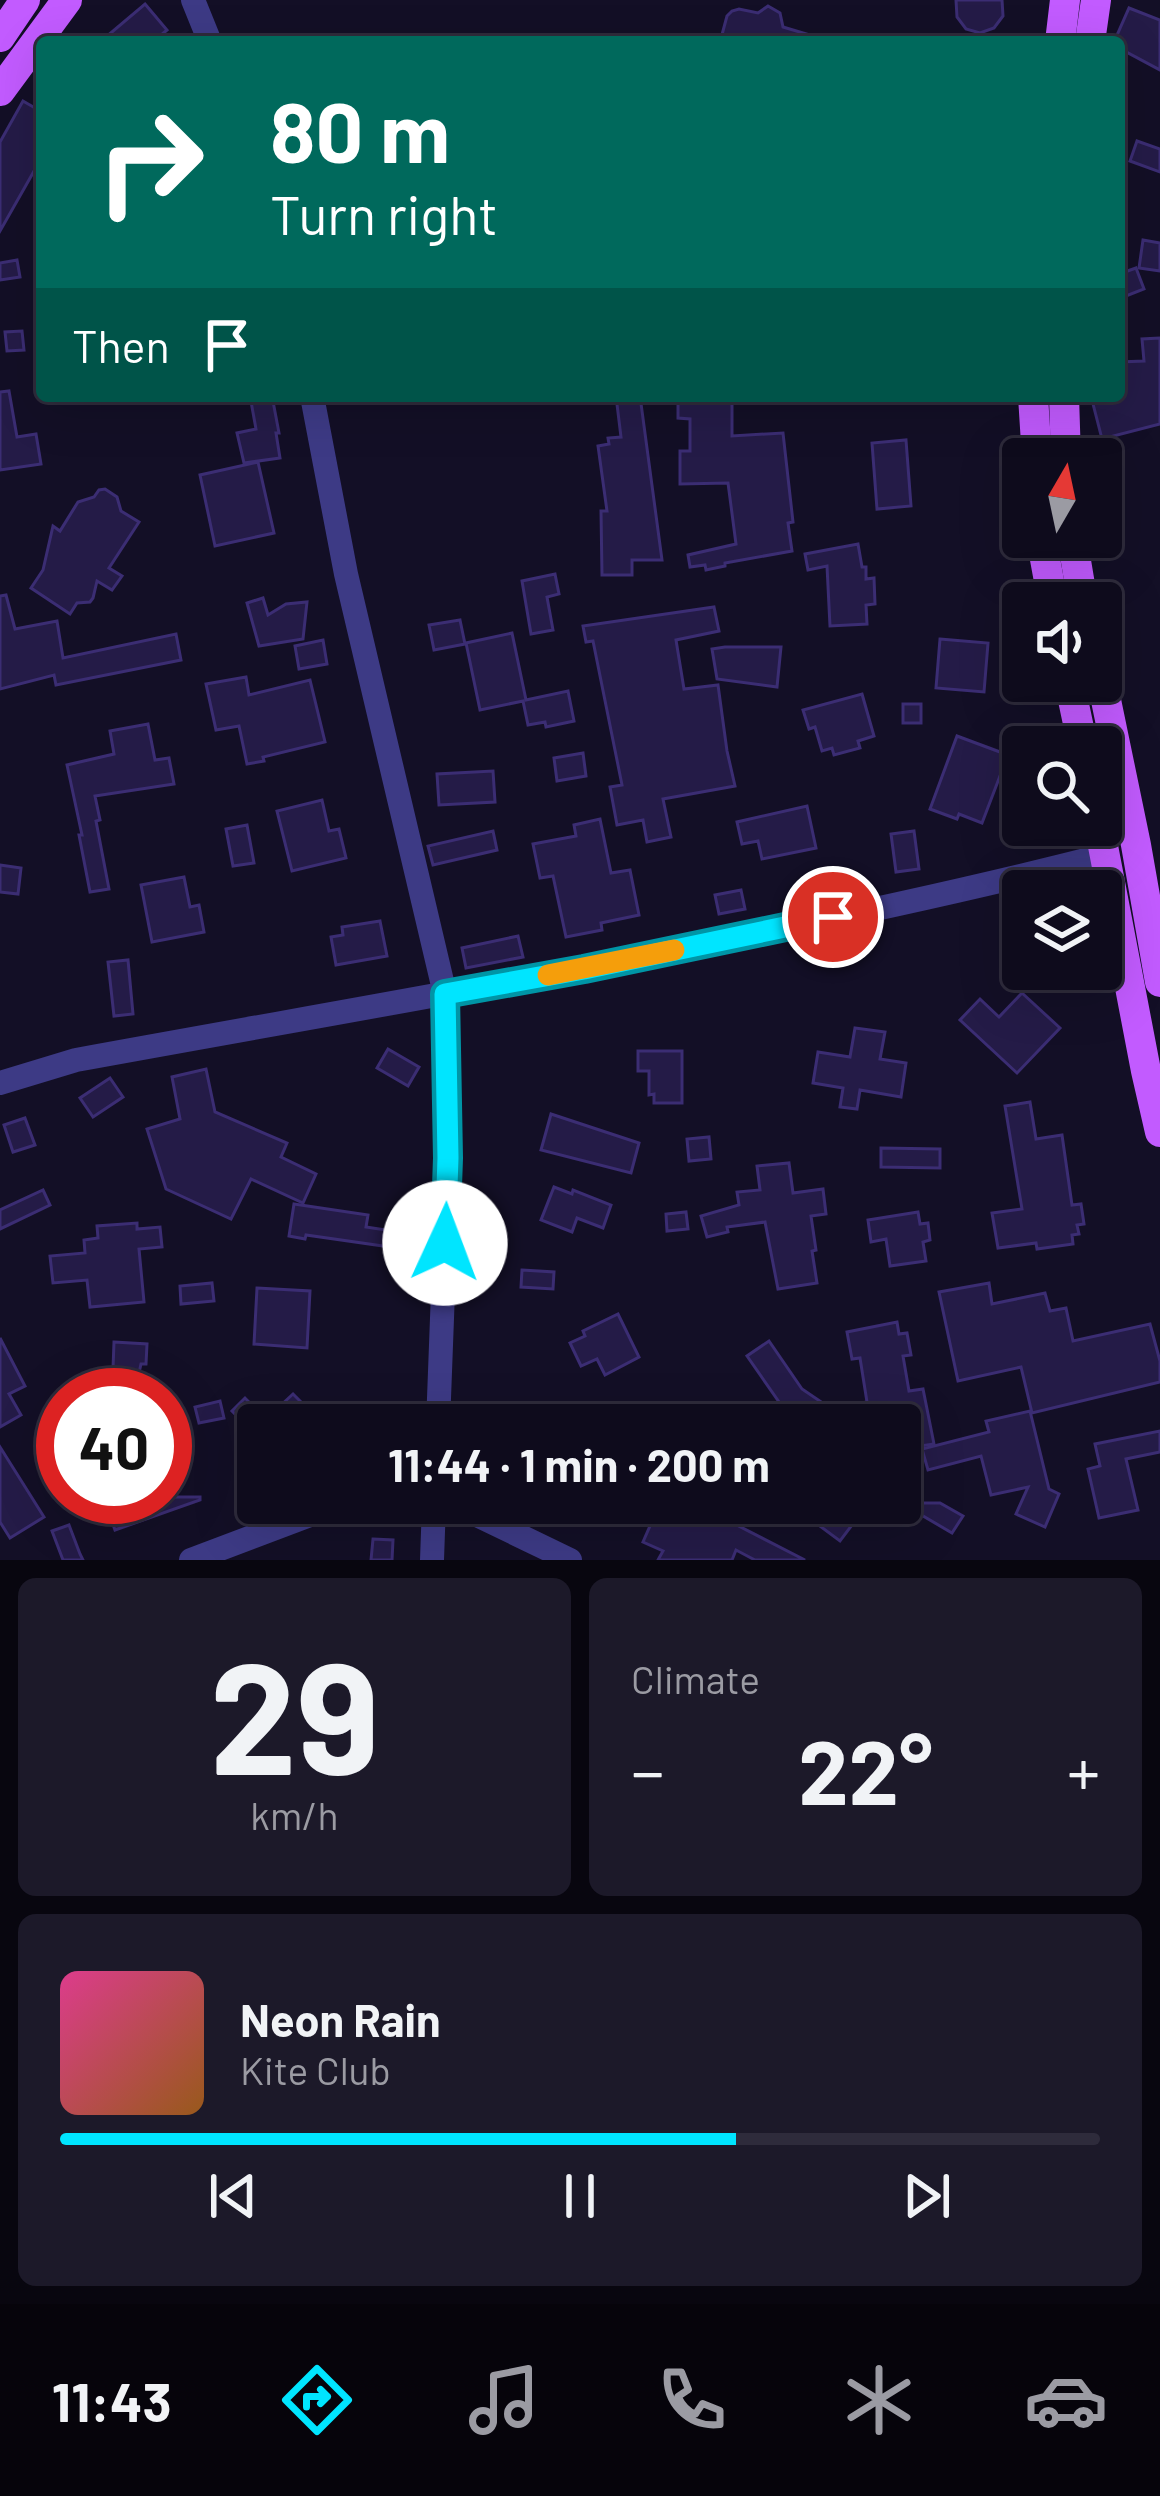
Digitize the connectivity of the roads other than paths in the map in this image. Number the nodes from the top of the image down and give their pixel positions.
1 (25, 0) edge
2 (67, 0) edge
3 (193, 0) edge
4 (1065, 0) edge
5 (1096, 0) edge
6 (40, 36) edge
7 (208, 36) edge
8 (1061, 36) edge
9 (1091, 36) edge
10 (0, 38) edge
11 (36, 42) edge
12 (0, 91) edge
13 (313, 402) edge
14 (1034, 402) edge
15 (1064, 402) edge
16 (1035, 438) edge
17 (1065, 438) edge
18 (1108, 702) edge
19 (1148, 842) edge
20 (1086, 846) edge
21 (1104, 846) edge
22 (1160, 982) edge
23 (445, 994) junction
24 (0, 1083) edge
25 (1160, 1132) edge
26 (439, 1404) edge
27 (286, 1524) edge
28 (433, 1524) edge
29 (495, 1524) edge
30 (191, 1560) edge
31 (432, 1560) edge
32 (570, 1560) edge

1 - 10 main road
2 - 6 main road
3 - 7 street
4 - 8 main road
5 - 9 main road
11 - 12 main road
13 - 23 street
14 - 16 main road
15 - 17 main road
18 - 19 main road
19 - 22 main road
20 - 23 street
21 - 25 main road
23 - 24 street
23 - 26 street
27 - 30 street
28 - 31 street
29 - 32 street

